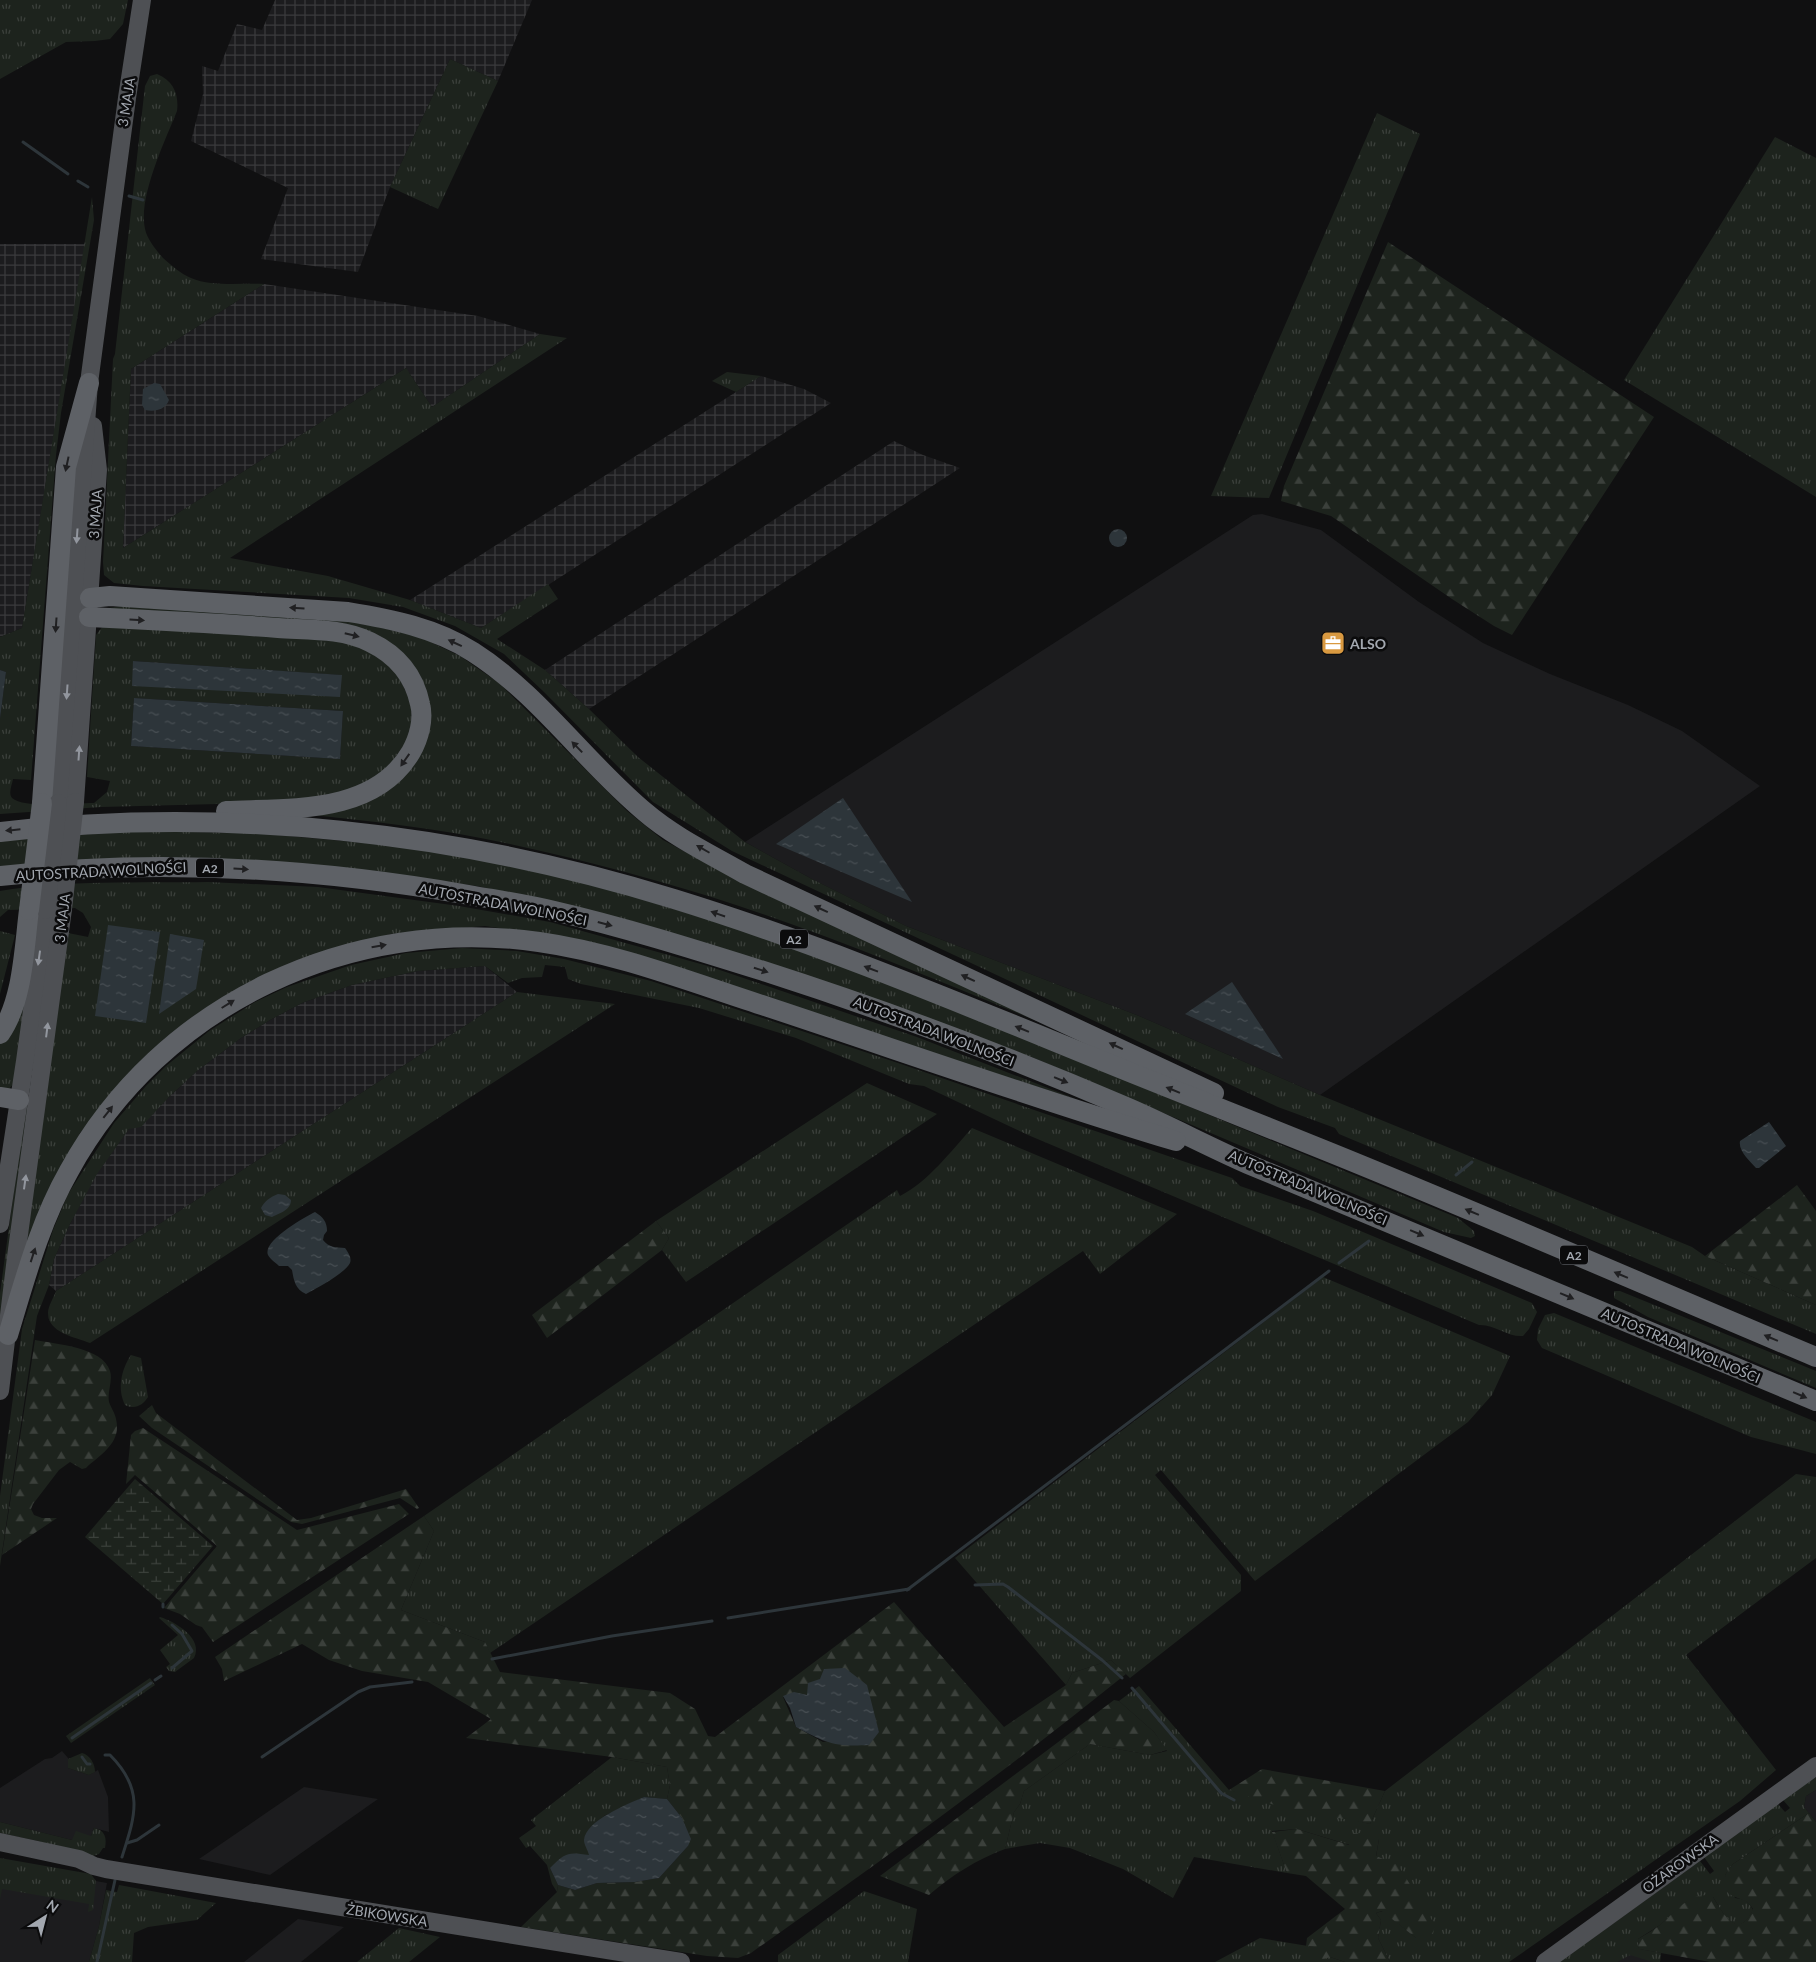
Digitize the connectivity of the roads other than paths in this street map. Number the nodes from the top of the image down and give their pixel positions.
1 (142, 0) edge
2 (89, 383) junction
3 (84, 608) junction
4 (58, 802) junction
5 (132, 822) junction
6 (0, 832) edge
7 (0, 876) edge
8 (46, 910) junction
9 (0, 1034) edge
10 (41, 1078) junction
11 (9, 1099) edge
12 (1332, 1153) junction
13 (1242, 1161) junction
14 (0, 1224) edge
15 (8, 1335) junction
16 (1816, 1357) edge
17 (0, 1391) edge
18 (1816, 1401) edge
19 (1816, 1766) edge
20 (0, 1842) edge
21 (0, 1854) edge
22 (94, 1866) junction
23 (681, 1962) edge
24 (1545, 1962) edge

1 - 2 main road, 3 MAJA
2 - 3 main road, 3 MAJA
2 -> 4 highway
3 - 4 main road, 3 MAJA
3 -> 5 highway
12 -> 3 highway
4 - 8 highway, bridge
4 - 8 main road, 3 MAJA, bridge
5 -> 6 highway, A2
12 -> 5 highway, A2
7 -> 13 highway, AUTOSTRADA WOLNOŚCI / A2
8 - 9 highway
10 -> 8 main road, 3 MAJA
8 -> 11 main road, 3 MAJA
10 - 11 main road
15 -> 10 main road, 3 MAJA
11 - 14 main road, 3 MAJA
16 -> 12 highway, A2
15 -> 13 highway
13 -> 18 highway, AUTOSTRADA WOLNOŚCI / A2
15 - 17 main road, 3 MAJA
19 - 24 main road, OŻAROWSKA
20 - 22 main road, ŻBIKOWSKA
21 - 22 main road, ŻBIKOWSKA
22 - 23 main road, ŻBIKOWSKA

